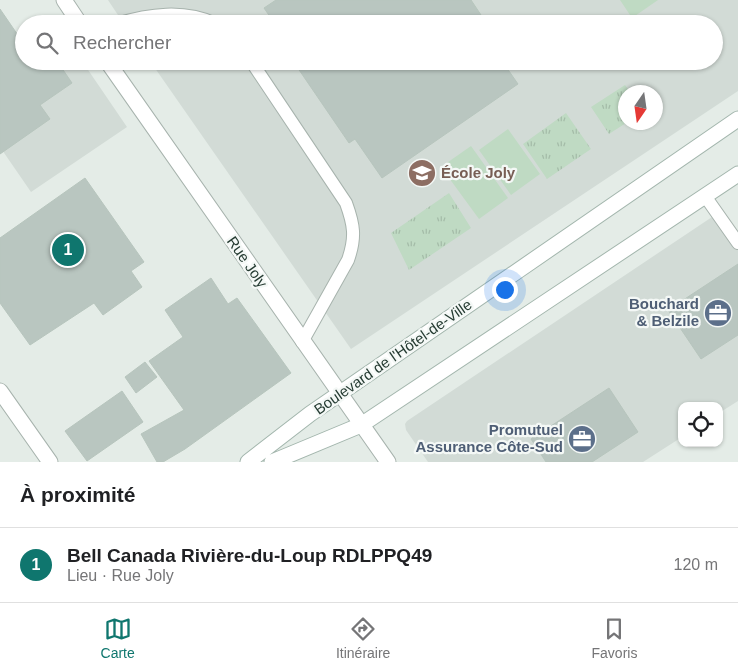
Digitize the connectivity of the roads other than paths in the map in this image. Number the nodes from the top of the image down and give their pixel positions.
1 (64, 0) edge
2 (74, 15) edge
3 (161, 15) edge
4 (190, 15) edge
5 (113, 70) edge
6 (257, 70) edge
7 (738, 119) edge
8 (738, 174) edge
9 (706, 196) junction
10 (738, 243) edge
11 (302, 342) junction
12 (0, 391) edge
13 (339, 393) junction
14 (361, 425) junction
15 (50, 462) edge
16 (248, 462) edge
17 (272, 462) edge
18 (388, 462) edge

1 - 2 main road
3 - 4 lane
5 - 11 main road, Rue Joly
6 - 11 lane
7 - 13 main road, Boulevard de l'Hôtel-de-Ville
8 - 9 main road, Boulevard de l'Hôtel-de-Ville
9 - 10 lane
9 - 14 main road, Boulevard de l'Hôtel-de-Ville
11 - 13 main road, Rue Joly
12 - 15 main road
13 - 14 main road, Rue Joly
13 - 16 main road, Boulevard de l'Hôtel-de-Ville
14 - 17 main road, Boulevard de l'Hôtel-de-Ville
14 - 18 main road, Rue Joly

